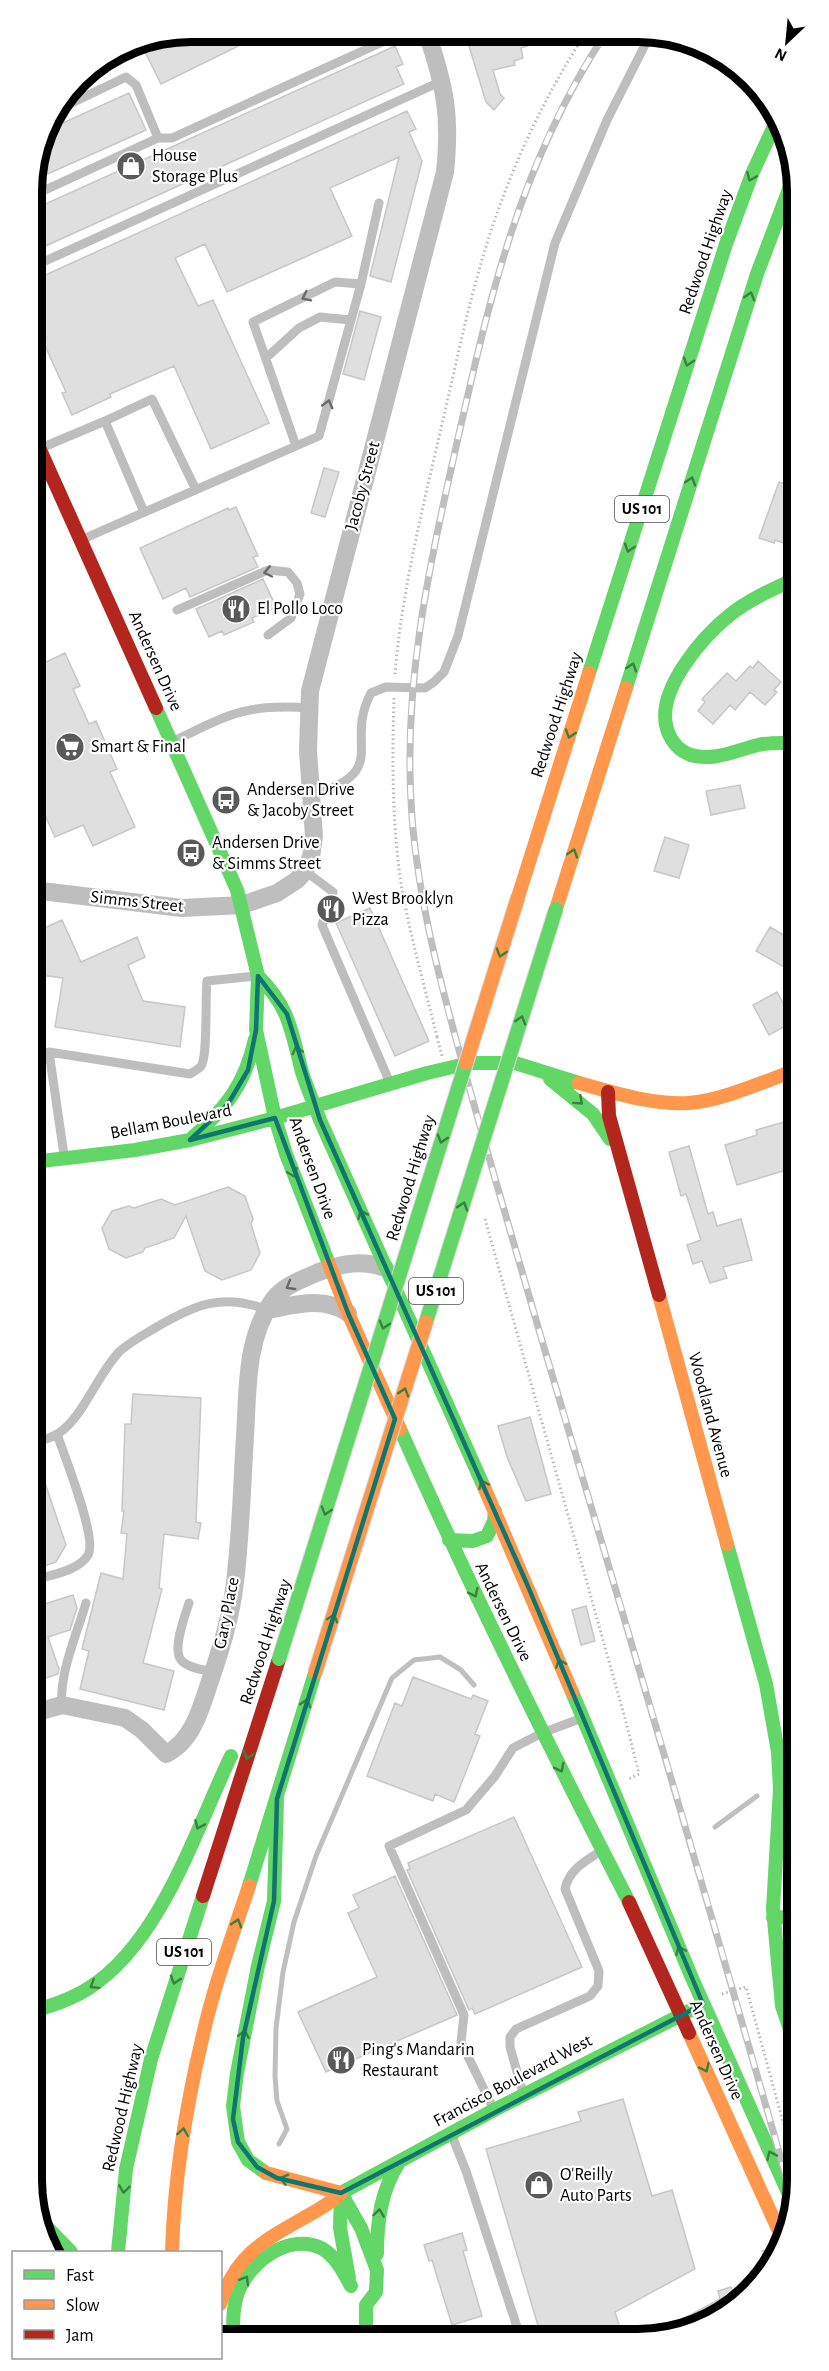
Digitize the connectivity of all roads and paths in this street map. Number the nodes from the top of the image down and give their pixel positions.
1 (382, 42) edge
2 (430, 42) edge
3 (580, 42) edge
4 (646, 42) edge
5 (442, 81) junction
6 (70, 104) edge
7 (773, 128) edge
8 (158, 138) junction
9 (42, 191) edge
10 (787, 195) edge
11 (379, 203) dead end
12 (42, 262) edge
13 (361, 284) junction
14 (350, 320) junction
15 (267, 357) junction
16 (105, 421) junction
17 (296, 446) junction
18 (42, 447) edge
19 (42, 462) edge
20 (196, 490) junction
21 (144, 512) junction
22 (81, 540) junction
23 (787, 583) edge
24 (177, 610) dead end
25 (268, 635) dead end
26 (394, 686) junction
27 (309, 708) junction
28 (172, 742) junction
29 (787, 743) edge
30 (311, 796) junction
31 (305, 871) junction
32 (42, 891) edge
33 (242, 905) junction
34 (258, 976) junction
35 (256, 1030) junction
36 (437, 1037) dead end
37 (49, 1052) junction
38 (42, 1054) edge
39 (532, 1066) junction
40 (787, 1073) edge
41 (390, 1083) junction
42 (608, 1092) junction
43 (314, 1106) junction
44 (275, 1118) junction
45 (190, 1140) junction
46 (621, 1157) junction
47 (65, 1158) junction
48 (42, 1161) edge
49 (482, 1210) dead end
50 (331, 1268) junction
51 (385, 1268) junction
52 (267, 1310) junction
53 (348, 1313) junction
54 (57, 1434) junction
55 (42, 1440) edge
56 (495, 1510) junction
57 (449, 1540) junction
58 (42, 1577) edge
59 (86, 1603) dead end
60 (189, 1603) dead end
61 (279, 1659) junction
62 (213, 1672) junction
63 (62, 1705) junction
64 (42, 1711) edge
65 (582, 1717) junction
66 (542, 1733) junction
67 (611, 1786) junction
68 (277, 1799) junction
69 (602, 1850) junction
70 (787, 1917) edge
71 (773, 1918) junction
72 (716, 1995) dead end
73 (703, 2004) junction
74 (42, 2008) edge
75 (680, 2014) junction
76 (787, 2021) edge
77 (523, 2095) junction
78 (494, 2110) junction
79 (451, 2133) junction
80 (787, 2136) edge
81 (400, 2162) junction
82 (787, 2190) edge
83 (340, 2193) junction
84 (778, 2230) edge
85 (51, 2232) edge
86 (69, 2251) edge
87 (118, 2251) edge
88 (172, 2251) edge
89 (376, 2270) junction
90 (351, 2286) junction
91 (222, 2298) edge
92 (366, 2306) junction
93 (233, 2329) edge
94 (366, 2329) edge
95 (518, 2329) edge

1 - 8 lane
2 - 5 street, Jacoby Street
3 - 26 path
4 - 26 lane
5 - 12 lane
5 - 27 street, Jacoby Street
6 - 8 lane
7 -> 61 main road, Redwood Highway / US 101, bridge
8 - 9 lane
68 -> 10 main road, US 101, bridge
11 - 13 lane
13 - 14 lane
13 -> 15 lane
14 - 15 lane
17 -> 14 lane
15 - 17 lane
16 - 18 lane
16 - 20 lane
16 - 21 lane
17 - 20 lane
19 - 22 main road, Andersen Drive
20 - 21 lane
21 - 22 lane
22 - 28 main road, Andersen Drive
23 - 29 main road
25 -> 24 lane
26 - 30 lane
26 - 36 path
27 - 28 lane
27 - 30 street, Jacoby Street
28 - 33 main road, Andersen Drive
30 - 31 street, Jacoby Street
31 - 33 street
31 - 41 lane
32 - 33 street, Simms Street
33 - 34 main road, Andersen Drive
34 - 35 main road, Andersen Drive
34 - 37 lane
43 -> 34 main road, Andersen Drive
35 - 44 main road, Andersen Drive
35 - 45 main road
37 - 38 lane
37 - 47 lane
39 - 41 main road
39 - 42 main road
39 -> 46 main road
40 - 42 main road
41 - 43 main road
42 - 46 main road, Woodland Avenue
43 - 44 main road, Bellam Boulevard
51 -> 43 main road, Andersen Drive
44 - 45 main road, Bellam Boulevard
44 -> 50 main road, Andersen Drive
45 - 47 main road, Bellam Boulevard
46 - 71 main road, Woodland Avenue
47 - 48 main road, Bellam Boulevard
49 - 67 path
50 - 51 street, Gary Place
50 -> 52 street, Gary Place
50 - 53 main road, Andersen Drive
56 -> 51 main road, Andersen Drive
52 - 53 street
52 - 54 lane
52 - 62 street, Gary Place
53 - 57 main road, Andersen Drive
54 - 55 lane
54 - 58 lane
56 - 57 main road
65 -> 56 main road, Andersen Drive
57 -> 66 main road, Andersen Drive
59 - 63 lane
60 - 62 lane
61 -> 74 main road
61 -> 87 main road, Redwood Highway / US 101
62 - 63 street, Gary Place
63 - 64 street, Gary Place
65 - 66 lane
65 - 67 main road, Andersen Drive
66 -> 69 main road, Andersen Drive
66 - 78 lane
73 -> 67 main road, Andersen Drive
83 -> 68 main road
88 -> 68 main road, US 101
69 - 75 main road, Andersen Drive
69 - 77 lane
70 - 71 main road
71 - 76 main road, Woodland Avenue
72 - 80 path
73 - 75 main road, Francisco Boulevard West
82 -> 73 main road, Andersen Drive
75 - 77 main road, Francisco Boulevard West
75 -> 84 main road, Andersen Drive
77 - 78 main road, Francisco Boulevard West
78 - 79 main road, Francisco Boulevard West
79 - 81 main road, Francisco Boulevard West
79 - 95 lane
81 - 83 main road, Francisco Boulevard West
89 -> 81 main road
83 - 89 main road
83 - 90 main road
83 - 91 main road, Francisco Boulevard West
85 - 86 main road
89 - 92 main road
90 - 92 main road
93 -> 90 main road
92 - 94 main road

